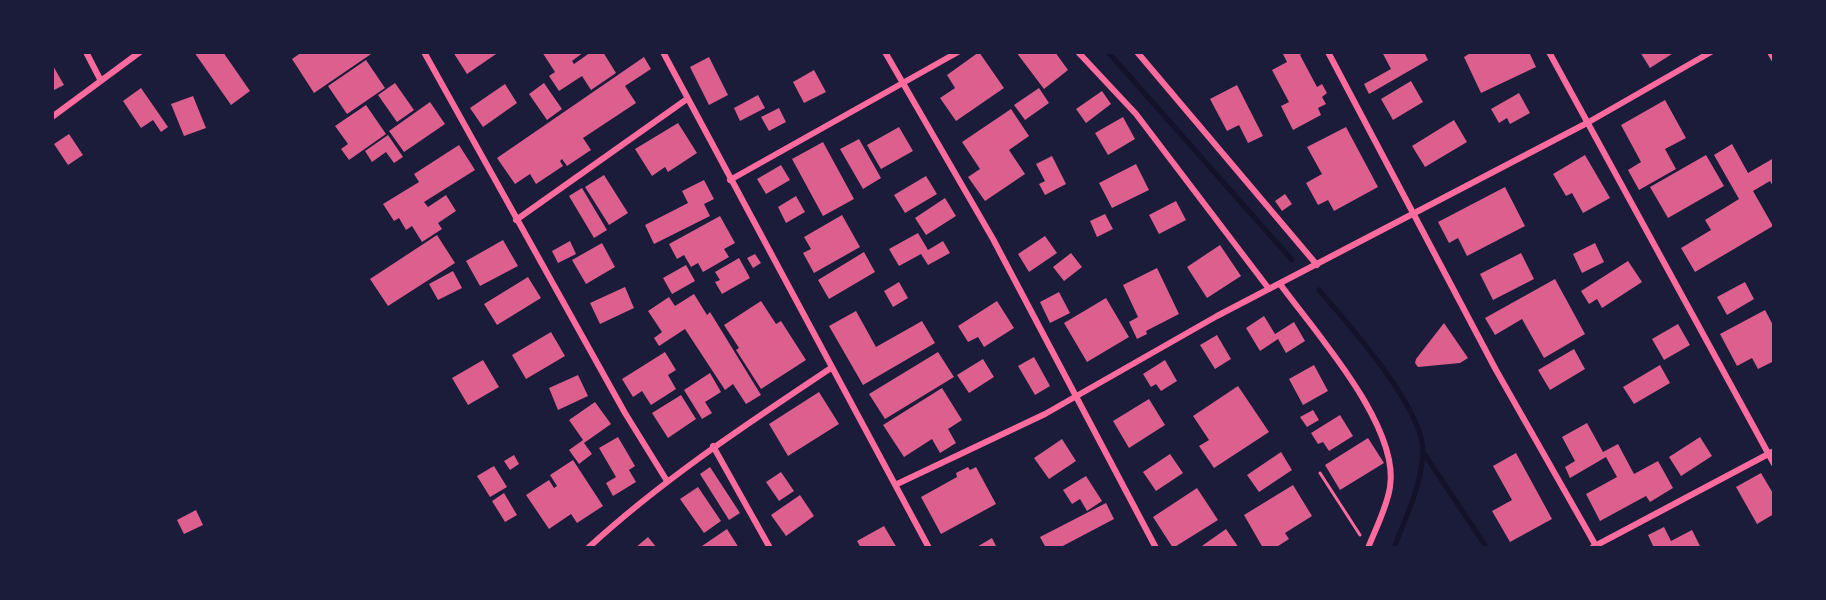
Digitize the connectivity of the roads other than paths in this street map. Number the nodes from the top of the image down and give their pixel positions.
1 (86, 52) edge
2 (140, 52) edge
3 (424, 52) edge
4 (663, 52) edge
5 (885, 52) edge
6 (958, 52) edge
7 (1077, 52) edge
8 (1137, 52) edge
9 (1328, 52) edge
10 (1549, 52) edge
11 (1711, 52) edge
12 (1770, 52) edge
13 (1773, 59) edge
14 (101, 81) junction
15 (902, 84) junction
16 (687, 99) junction
17 (52, 117) edge
18 (1587, 123) junction
19 (730, 180) junction
20 (1415, 213) junction
21 (516, 220) junction
22 (1317, 264) junction
23 (1280, 284) junction
24 (1269, 289) junction
25 (831, 368) junction
26 (1075, 396) junction
27 (713, 446) junction
28 (1771, 453) edge
29 (1773, 464) edge
30 (667, 481) junction
31 (895, 485) junction
32 (1594, 547) edge
33 (588, 548) edge
34 (770, 548) edge
35 (929, 548) edge
36 (1156, 548) edge
37 (1368, 548) edge

1 - 14 street
2 - 14 street
3 - 21 street
4 - 16 street
5 - 15 street
6 - 15 street
7 - 24 street
8 - 22 street
9 - 20 street
10 - 18 street
11 - 18 street
12 - 13 street
14 - 17 street
15 - 19 street
15 - 26 street
16 - 19 street
16 - 21 street
18 - 20 street
18 - 28 street
19 - 25 street
20 - 22 street
20 - 32 street
21 - 30 street
22 - 23 street
23 - 24 street
23 - 37 street
24 - 26 street
25 - 27 street
25 - 31 street
26 - 31 street
26 - 36 street
27 - 30 street
27 - 34 street
28 - 29 street
28 - 32 street
30 - 33 street
31 - 35 street

